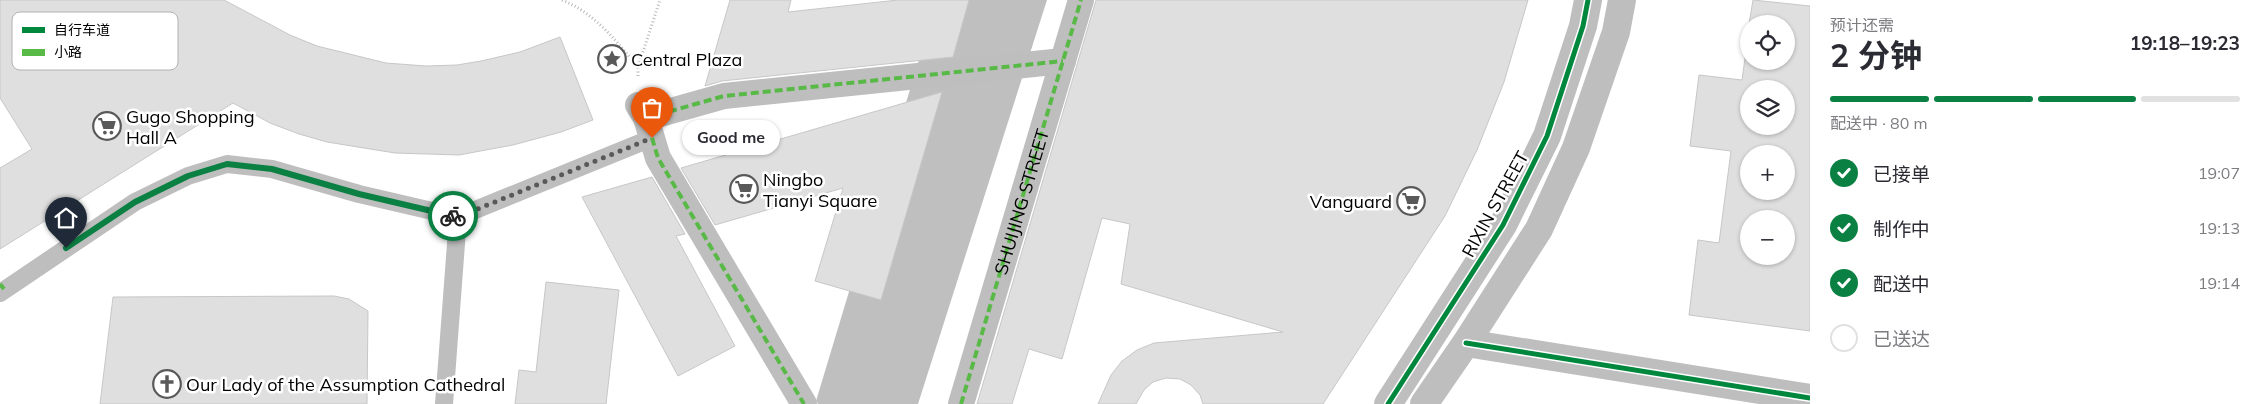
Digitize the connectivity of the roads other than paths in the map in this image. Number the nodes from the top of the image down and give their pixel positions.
1 (1081, 0) edge
2 (1588, 0) edge
3 (1622, 0) edge
4 (1063, 61) junction
5 (645, 120) junction
6 (458, 217) junction
7 (0, 293) edge
8 (1466, 343) junction
9 (1810, 398) edge
10 (444, 404) edge
11 (804, 404) edge
12 (961, 404) edge
13 (1388, 404) edge
14 (1424, 404) edge

1 - 4 street, SHUIJING STREET
2 - 13 street, RIXIN STREET
3 - 8 street
4 - 5 street
4 - 12 street, SHUIJING STREET
5 - 6 lane
5 - 11 street
6 - 7 lane
6 - 10 lane
8 - 9 street
8 - 14 street

